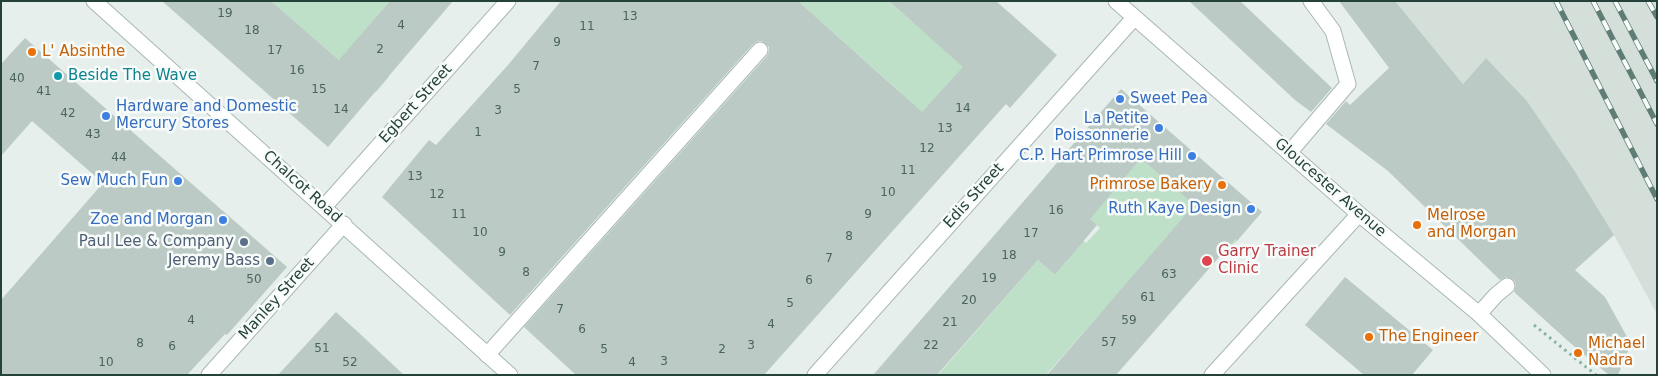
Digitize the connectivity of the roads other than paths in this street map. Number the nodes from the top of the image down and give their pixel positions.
1 (94, 1) edge
2 (508, 1) edge
3 (1116, 1) edge
4 (1311, 1) edge
5 (1134, 18) junction
6 (760, 50) dead end
7 (1289, 153) junction
8 (324, 207) junction
9 (1359, 214) junction
10 (344, 224) junction
11 (1502, 291) road end
12 (1480, 314) junction
13 (488, 355) junction
14 (213, 373) edge
15 (510, 375) edge
16 (815, 375) edge
17 (1212, 375) edge
18 (1543, 375) edge

1 - 8 street, Chalcot Road
2 - 8 street, Egbert Street
3 - 5 street, Gloucester Avenue
4 - 7 street
5 - 7 street, Gloucester Avenue
5 - 16 street, Edis Street
6 - 13 street
7 - 9 street, Gloucester Avenue
8 - 10 street, Chalcot Road
9 - 12 street, Gloucester Avenue
9 - 17 street
10 - 13 street, Chalcot Road
10 - 14 street, Manley Street
11 - 12 street
12 - 18 street, Gloucester Avenue
13 - 15 street, Chalcot Road

